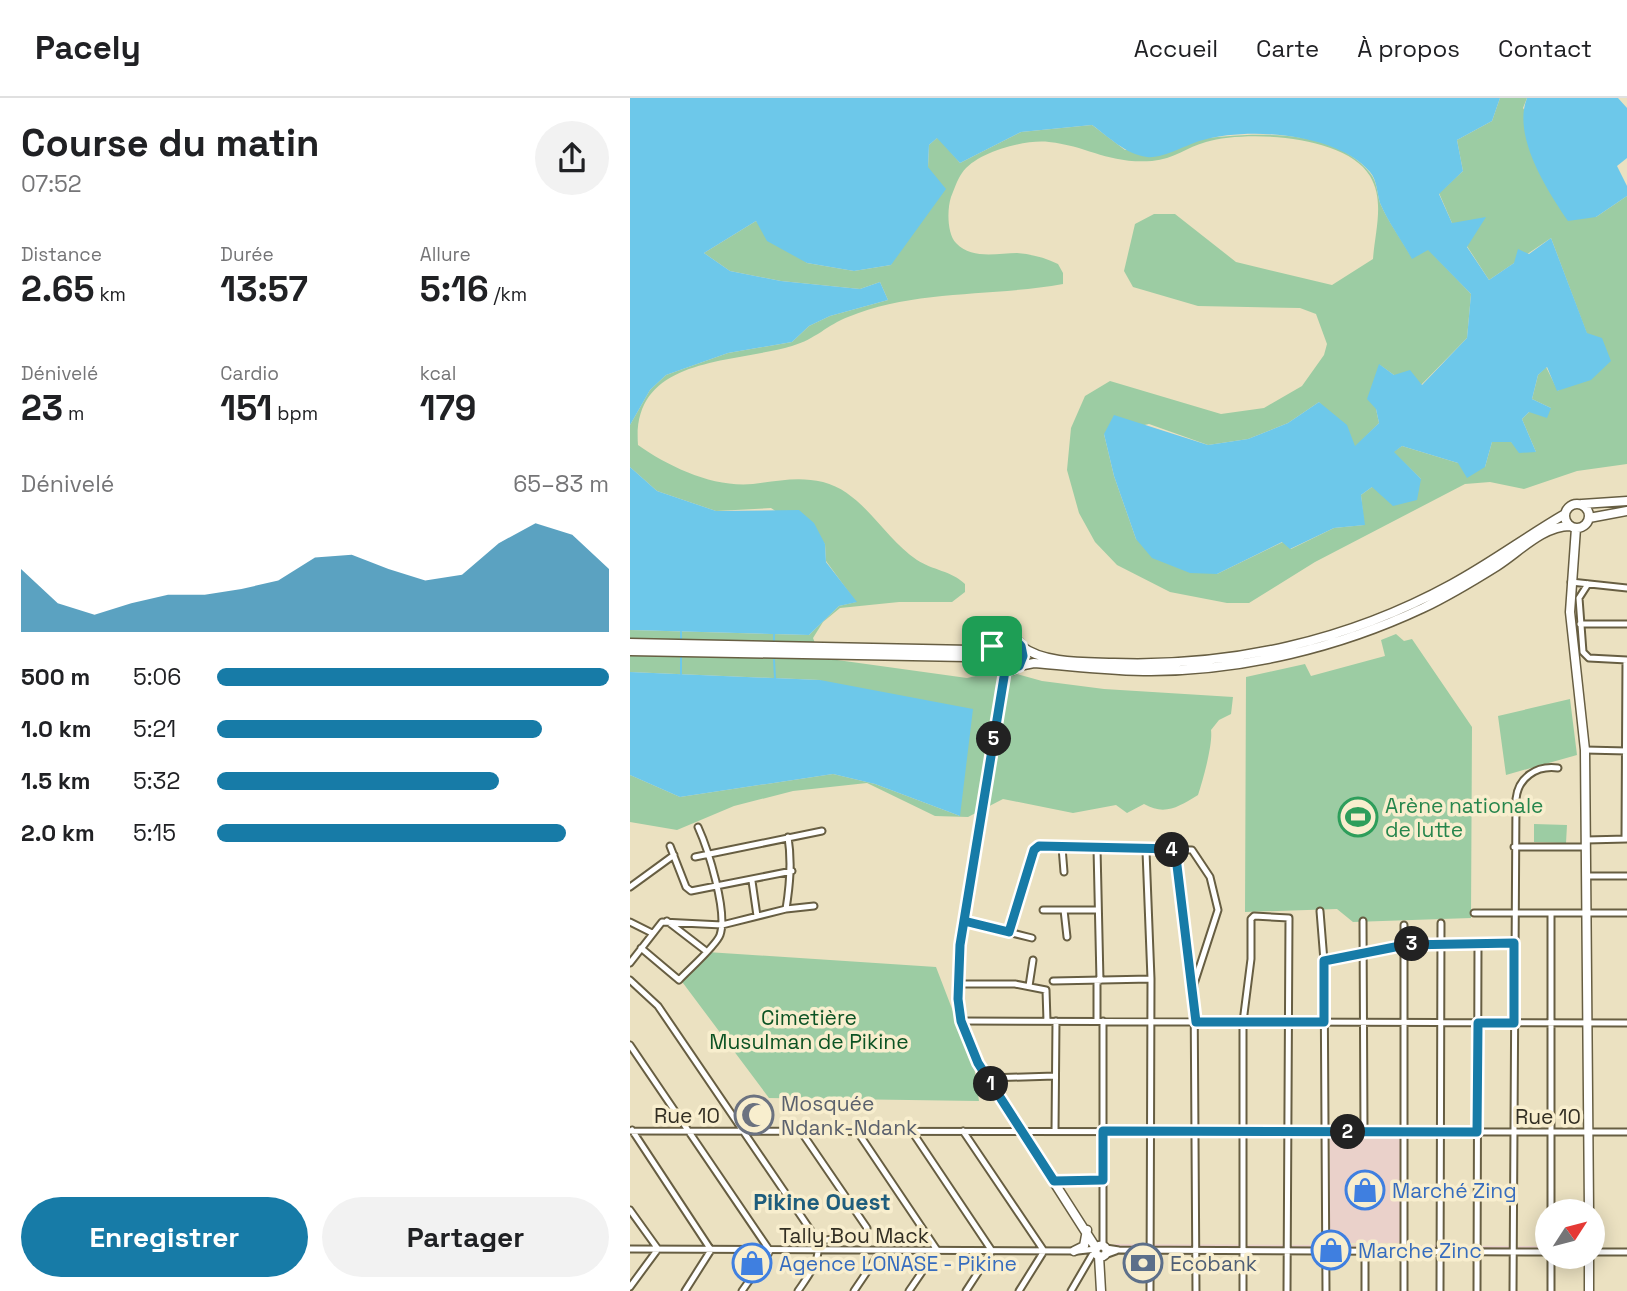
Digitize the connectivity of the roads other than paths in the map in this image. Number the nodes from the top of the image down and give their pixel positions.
1 (1627, 501) edge
2 (1582, 504) junction
3 (1627, 511) edge
4 (1565, 514) junction
5 (1590, 519) junction
6 (1573, 527) junction
7 (1571, 582) junction
8 (1588, 584) junction
9 (1627, 588) edge
10 (1580, 624) junction
11 (1627, 624) edge
12 (630, 643) edge
13 (992, 646) junction
14 (1021, 646) junction
15 (630, 651) edge
16 (1626, 660) edge
17 (993, 664) junction
18 (1019, 666) junction
19 (1005, 671) junction
20 (1585, 750) junction
21 (1626, 751) edge
22 (1558, 768) dead end
23 (698, 827) dead end
24 (822, 831) dead end
25 (788, 837) junction
26 (1626, 839) edge
27 (1586, 844) junction
28 (670, 846) dead end
29 (1062, 847) junction
30 (1514, 847) junction
31 (1097, 848) junction
32 (1175, 849) junction
33 (1146, 851) junction
34 (709, 852) junction
35 (674, 855) junction
36 (695, 857) dead end
37 (792, 871) junction
38 (1064, 872) dead end
39 (1586, 876) junction
40 (1627, 876) edge
41 (752, 881) junction
42 (630, 887) edge
43 (716, 887) junction
44 (814, 906) dead end
45 (786, 909) junction
46 (1043, 910) dead end
47 (1064, 910) junction
48 (1098, 910) junction
49 (1320, 911) dead end
50 (1474, 913) dead end
51 (1514, 913) junction
52 (1551, 913) junction
53 (1587, 913) junction
54 (1627, 913) edge
55 (757, 916) junction
56 (1363, 920) dead end
57 (666, 921) junction
58 (964, 921) junction
59 (630, 922) edge
60 (1441, 923) dead end
61 (722, 925) junction
62 (1404, 925) dead end
63 (1009, 932) junction
64 (652, 933) junction
65 (1067, 937) dead end
66 (1032, 938) dead end
67 (1441, 943) junction
68 (1478, 943) junction
69 (1514, 943) junction
70 (1405, 946) junction
71 (641, 948) junction
72 (706, 951) junction
73 (1364, 953) junction
74 (1033, 960) dead end
75 (1324, 961) junction
76 (630, 963) edge
77 (1152, 979) junction
78 (630, 980) edge
79 (1053, 981) dead end
80 (1098, 981) junction
81 (958, 984) junction
82 (1194, 984) junction
83 (1029, 986) junction
84 (961, 1021) junction
85 (1047, 1021) junction
86 (1056, 1021) junction
87 (1100, 1021) junction
88 (1150, 1022) junction
89 (1196, 1022) junction
90 (1243, 1022) junction
91 (1287, 1022) junction
92 (1324, 1022) junction
93 (1364, 1022) junction
94 (1405, 1023) junction
95 (1441, 1023) junction
96 (1478, 1023) junction
97 (1514, 1023) junction
98 (1551, 1023) junction
99 (1588, 1023) junction
100 (1627, 1023) edge
101 (630, 1045) edge
102 (1055, 1076) junction
103 (987, 1078) junction
104 (631, 1129) edge
105 (743, 1130) junction
106 (800, 1130) junction
107 (857, 1130) junction
108 (911, 1130) junction
109 (963, 1131) junction
110 (1021, 1131) junction
111 (1055, 1131) junction
112 (1103, 1131) junction
113 (1150, 1131) junction
114 (689, 1132) junction
115 (1196, 1132) junction
116 (1243, 1132) junction
117 (1287, 1132) junction
118 (1324, 1132) junction
119 (1364, 1132) junction
120 (1404, 1132) junction
121 (1440, 1132) junction
122 (1477, 1132) junction
123 (1513, 1132) junction
124 (1551, 1132) junction
125 (1588, 1132) junction
126 (1627, 1132) edge
127 (1103, 1180) junction
128 (1054, 1181) junction
129 (1551, 1199) edge
130 (1589, 1199) edge
131 (630, 1210) edge
132 (1088, 1232) junction
133 (818, 1241) junction
134 (630, 1249) edge
135 (658, 1249) junction
136 (711, 1250) junction
137 (937, 1250) junction
138 (1150, 1250) junction
139 (770, 1251) junction
140 (820, 1251) junction
141 (881, 1251) junction
142 (992, 1251) junction
143 (1044, 1251) junction
144 (1076, 1251) junction
145 (1100, 1251) junction
146 (1197, 1251) junction
147 (1243, 1251) junction
148 (1287, 1251) junction
149 (1326, 1251) junction
150 (1365, 1251) junction
151 (1404, 1251) junction
152 (1440, 1252) junction
153 (1477, 1252) junction
154 (1513, 1252) junction
155 (1535, 1252) edge
156 (1605, 1252) edge
157 (1627, 1252) edge
158 (1551, 1269) edge
159 (1590, 1269) edge
160 (630, 1287) edge
161 (685, 1291) edge
162 (742, 1291) edge
163 (798, 1291) edge
164 (854, 1291) edge
165 (909, 1291) edge
166 (966, 1291) edge
167 (1019, 1291) edge
168 (1071, 1291) edge
169 (1101, 1291) edge
170 (1150, 1291) edge
171 (1196, 1291) edge
172 (1243, 1291) edge
173 (1287, 1291) edge
174 (1326, 1291) edge
175 (1365, 1291) edge
176 (1404, 1291) edge
177 (1440, 1291) edge
178 (1477, 1291) edge
179 (1513, 1291) edge
180 (1551, 1291) edge
181 (1589, 1291) edge

1 - 2 main road
2 - 4 main road
2 - 5 main road
3 - 5 main road
4 - 6 main road
4 - 14 main road
5 - 6 main road
6 - 7 main road
6 - 18 main road
7 - 8 street
7 - 20 main road
8 - 9 street
8 - 10 street
10 - 11 street
10 - 16 street
12 - 13 main road
13 - 14 main road
13 - 17 main road
14 - 18 main road
15 - 17 main road
16 - 21 street
17 - 19 main road
18 - 19 main road
19 - 58 main road
20 - 21 street
20 - 27 main road
21 - 26 street
22 - 30 street
23 - 34 street
24 - 25 street
25 - 34 street
25 - 37 street
26 - 27 street
27 - 30 street
27 - 39 main road
28 - 35 street
29 - 31 street
29 - 38 street
29 - 63 street
30 - 51 street
31 - 33 street
31 - 48 street
32 - 33 street
32 - 82 street
32 - 82 street
33 - 77 street
34 - 36 street
34 - 43 street
35 - 42 street
35 - 43 street
37 - 41 street
37 - 45 street
39 - 40 street
39 - 53 main road
41 - 43 street
41 - 55 street
43 - 61 street
44 - 45 street
45 - 55 street
46 - 47 street
47 - 48 street
47 - 65 street
48 - 80 street
49 - 75 street
50 - 51 street
51 - 52 street
51 - 69 street
52 - 53 street
52 - 98 street
53 - 54 street
53 - 99 main road
55 - 61 street
56 - 73 street
57 - 61 street
57 - 64 street
57 - 72 street
58 - 63 street
58 - 81 main road
59 - 64 street
60 - 67 street
61 - 72 street
62 - 70 street
63 - 66 street
64 - 71 street
67 - 68 street
67 - 70 street
67 - 95 street
68 - 69 street
68 - 96 street
69 - 97 street
70 - 73 street
70 - 94 street
71 - 72 street
71 - 76 street
73 - 75 street
73 - 93 street
74 - 83 street
75 - 92 street
77 - 80 street
77 - 88 street
78 - 105 street
79 - 80 street
80 - 87 street
81 - 83 street
81 - 84 main road
82 - 89 street
83 - 85 street
84 - 85 street
84 - 103 main road
85 - 86 street
86 - 87 street
86 - 102 street
87 - 88 street
87 - 112 street
88 - 89 street
88 - 113 street
89 - 90 street
89 - 115 street
90 - 91 street
90 - 91 street
90 - 116 street
91 - 92 street
91 - 117 street
92 - 93 street
92 - 118 street
93 - 94 street
93 - 119 street
94 - 95 street
94 - 120 street
95 - 96 street
95 - 121 street
96 - 97 street
96 - 122 street
97 - 98 street
97 - 123 street
98 - 99 street
98 - 124 street
99 - 100 street
99 - 125 main road
101 - 114 street
102 - 103 street
102 - 111 street
103 - 110 main road
104 - 114 street, Rue 10
104 - 136 street
105 - 106 street, Rue 10
105 - 114 street, Rue 10
105 - 133 street
106 - 107 street, Rue 10
106 - 133 street
107 - 108 street, Rue 10
107 - 137 street
108 - 109 street, Rue 10
108 - 142 street
109 - 110 street, Rue 10
109 - 143 street
110 - 111 street, Rue 10
110 - 128 main road
111 - 112 street, Rue 10
112 - 113 street, Rue 10
112 - 127 street
113 - 115 street, Rue 10
113 - 138 street
114 - 139 street
115 - 116 street, Rue 10
115 - 146 street
116 - 117 street, Rue 10
116 - 147 street
117 - 118 street, Rue 10
117 - 148 street
118 - 119 street, Rue 10
118 - 149 street
119 - 120 street, Rue 10
120 - 121 street, Rue 10
120 - 151 street
121 - 122 street, Rue 10
121 - 152 street
122 - 123 street, Rue 10
122 - 153 street
123 - 124 street, Rue 10
123 - 154 street
124 - 125 street, Rue 10
124 - 129 street
125 - 126 street, Rue 10
125 - 130 main road
127 - 128 street
127 - 145 street
128 - 132 main road
131 - 135 street
132 - 144 main road
132 - 145 main road
133 - 140 street
134 - 135 street, Tally Bou Mack
135 - 136 street, Tally Bou Mack
135 - 160 street
136 - 139 street, Tally Bou Mack
136 - 161 street
137 - 141 street, Tally Bou Mack
137 - 142 street, Tally Bou Mack
137 - 165 street
138 - 145 street, Tally Bou Mack
138 - 146 street, Tally Bou Mack
138 - 170 street
139 - 140 street, Tally Bou Mack
139 - 162 street
140 - 141 street, Tally Bou Mack
140 - 163 street
141 - 164 street
142 - 143 street, Tally Bou Mack
142 - 166 street
143 - 144 street, Tally Bou Mack
143 - 167 street
144 - 145 street, Tally Bou Mack
145 - 168 street
145 - 169 main road
146 - 147 street, Tally Bou Mack
146 - 171 street
147 - 148 street, Tally Bou Mack
147 - 172 street
148 - 149 street, Tally Bou Mack
148 - 173 street
149 - 150 street, Tally Bou Mack
149 - 174 street
150 - 151 street, Tally Bou Mack
150 - 175 street
151 - 152 street, Tally Bou Mack
151 - 176 street
152 - 153 street, Tally Bou Mack
152 - 177 street
153 - 154 street, Tally Bou Mack
153 - 178 street
154 - 155 street, Tally Bou Mack
154 - 179 street
156 - 157 street
158 - 180 street
159 - 181 main road

